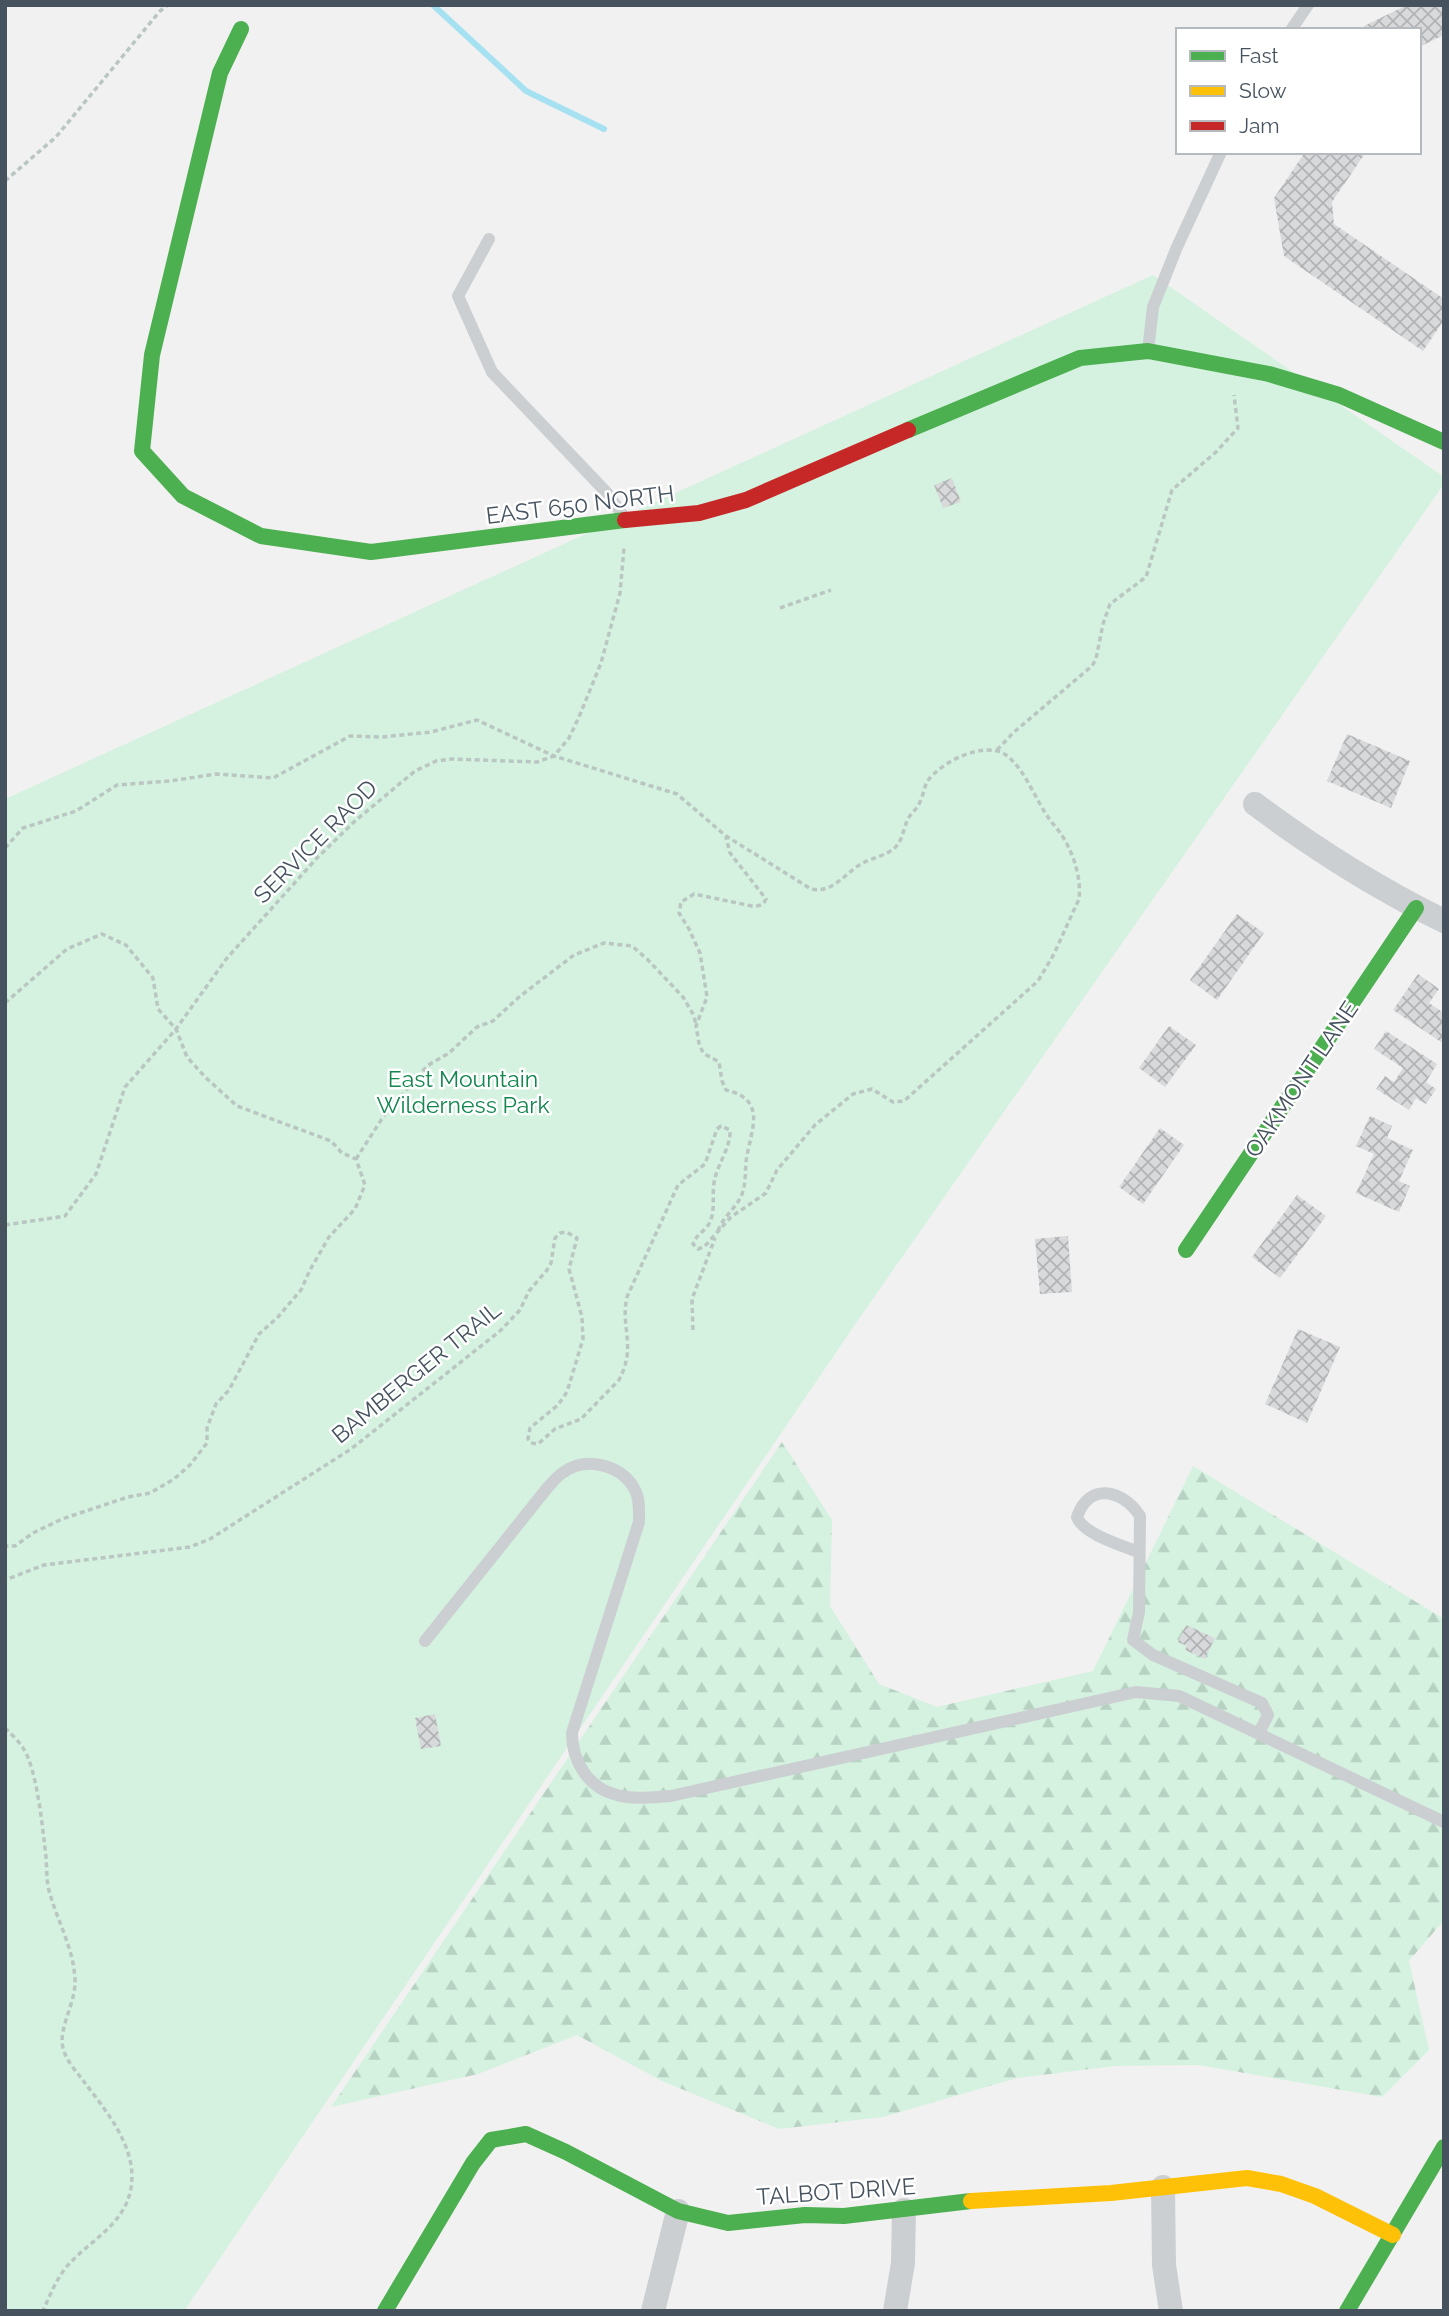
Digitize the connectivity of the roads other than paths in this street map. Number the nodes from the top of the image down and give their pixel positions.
1 (1308, 5) edge
2 (1292, 28) edge
3 (241, 29) dead end
4 (1221, 154) edge
5 (489, 239) dead end
6 (1148, 351) junction
7 (1444, 442) edge
8 (627, 520) junction
9 (1255, 804) dead end
10 (1416, 908) junction
11 (1444, 921) edge
12 (1186, 1250) dead end
13 (1138, 1552) junction
14 (425, 1641) dead end
15 (1259, 1733) junction
16 (1444, 1822) edge
17 (1444, 2147) edge
18 (1163, 2187) junction
19 (904, 2210) junction
20 (678, 2211) junction
21 (1393, 2235) junction
22 (385, 2311) edge
23 (653, 2311) edge
24 (895, 2311) edge
25 (1171, 2311) edge
26 (1347, 2311) edge

1 - 2 lane
3 - 8 street, EAST 650 NORTH
4 - 6 lane
5 - 8 lane
6 - 7 street, EAST 650 NORTH
6 - 8 street, EAST 650 NORTH
9 - 10 street
10 - 11 street
10 - 12 street, OAKMONT LANE
13 - 13 lane
13 - 15 lane
14 - 15 lane
15 - 16 lane
17 - 21 street
18 - 19 street, TALBOT DRIVE
18 - 21 street, TALBOT DRIVE
18 - 25 street
19 - 20 street, TALBOT DRIVE
19 - 24 street
20 - 22 street, TALBOT DRIVE
20 - 23 street
21 - 26 street

